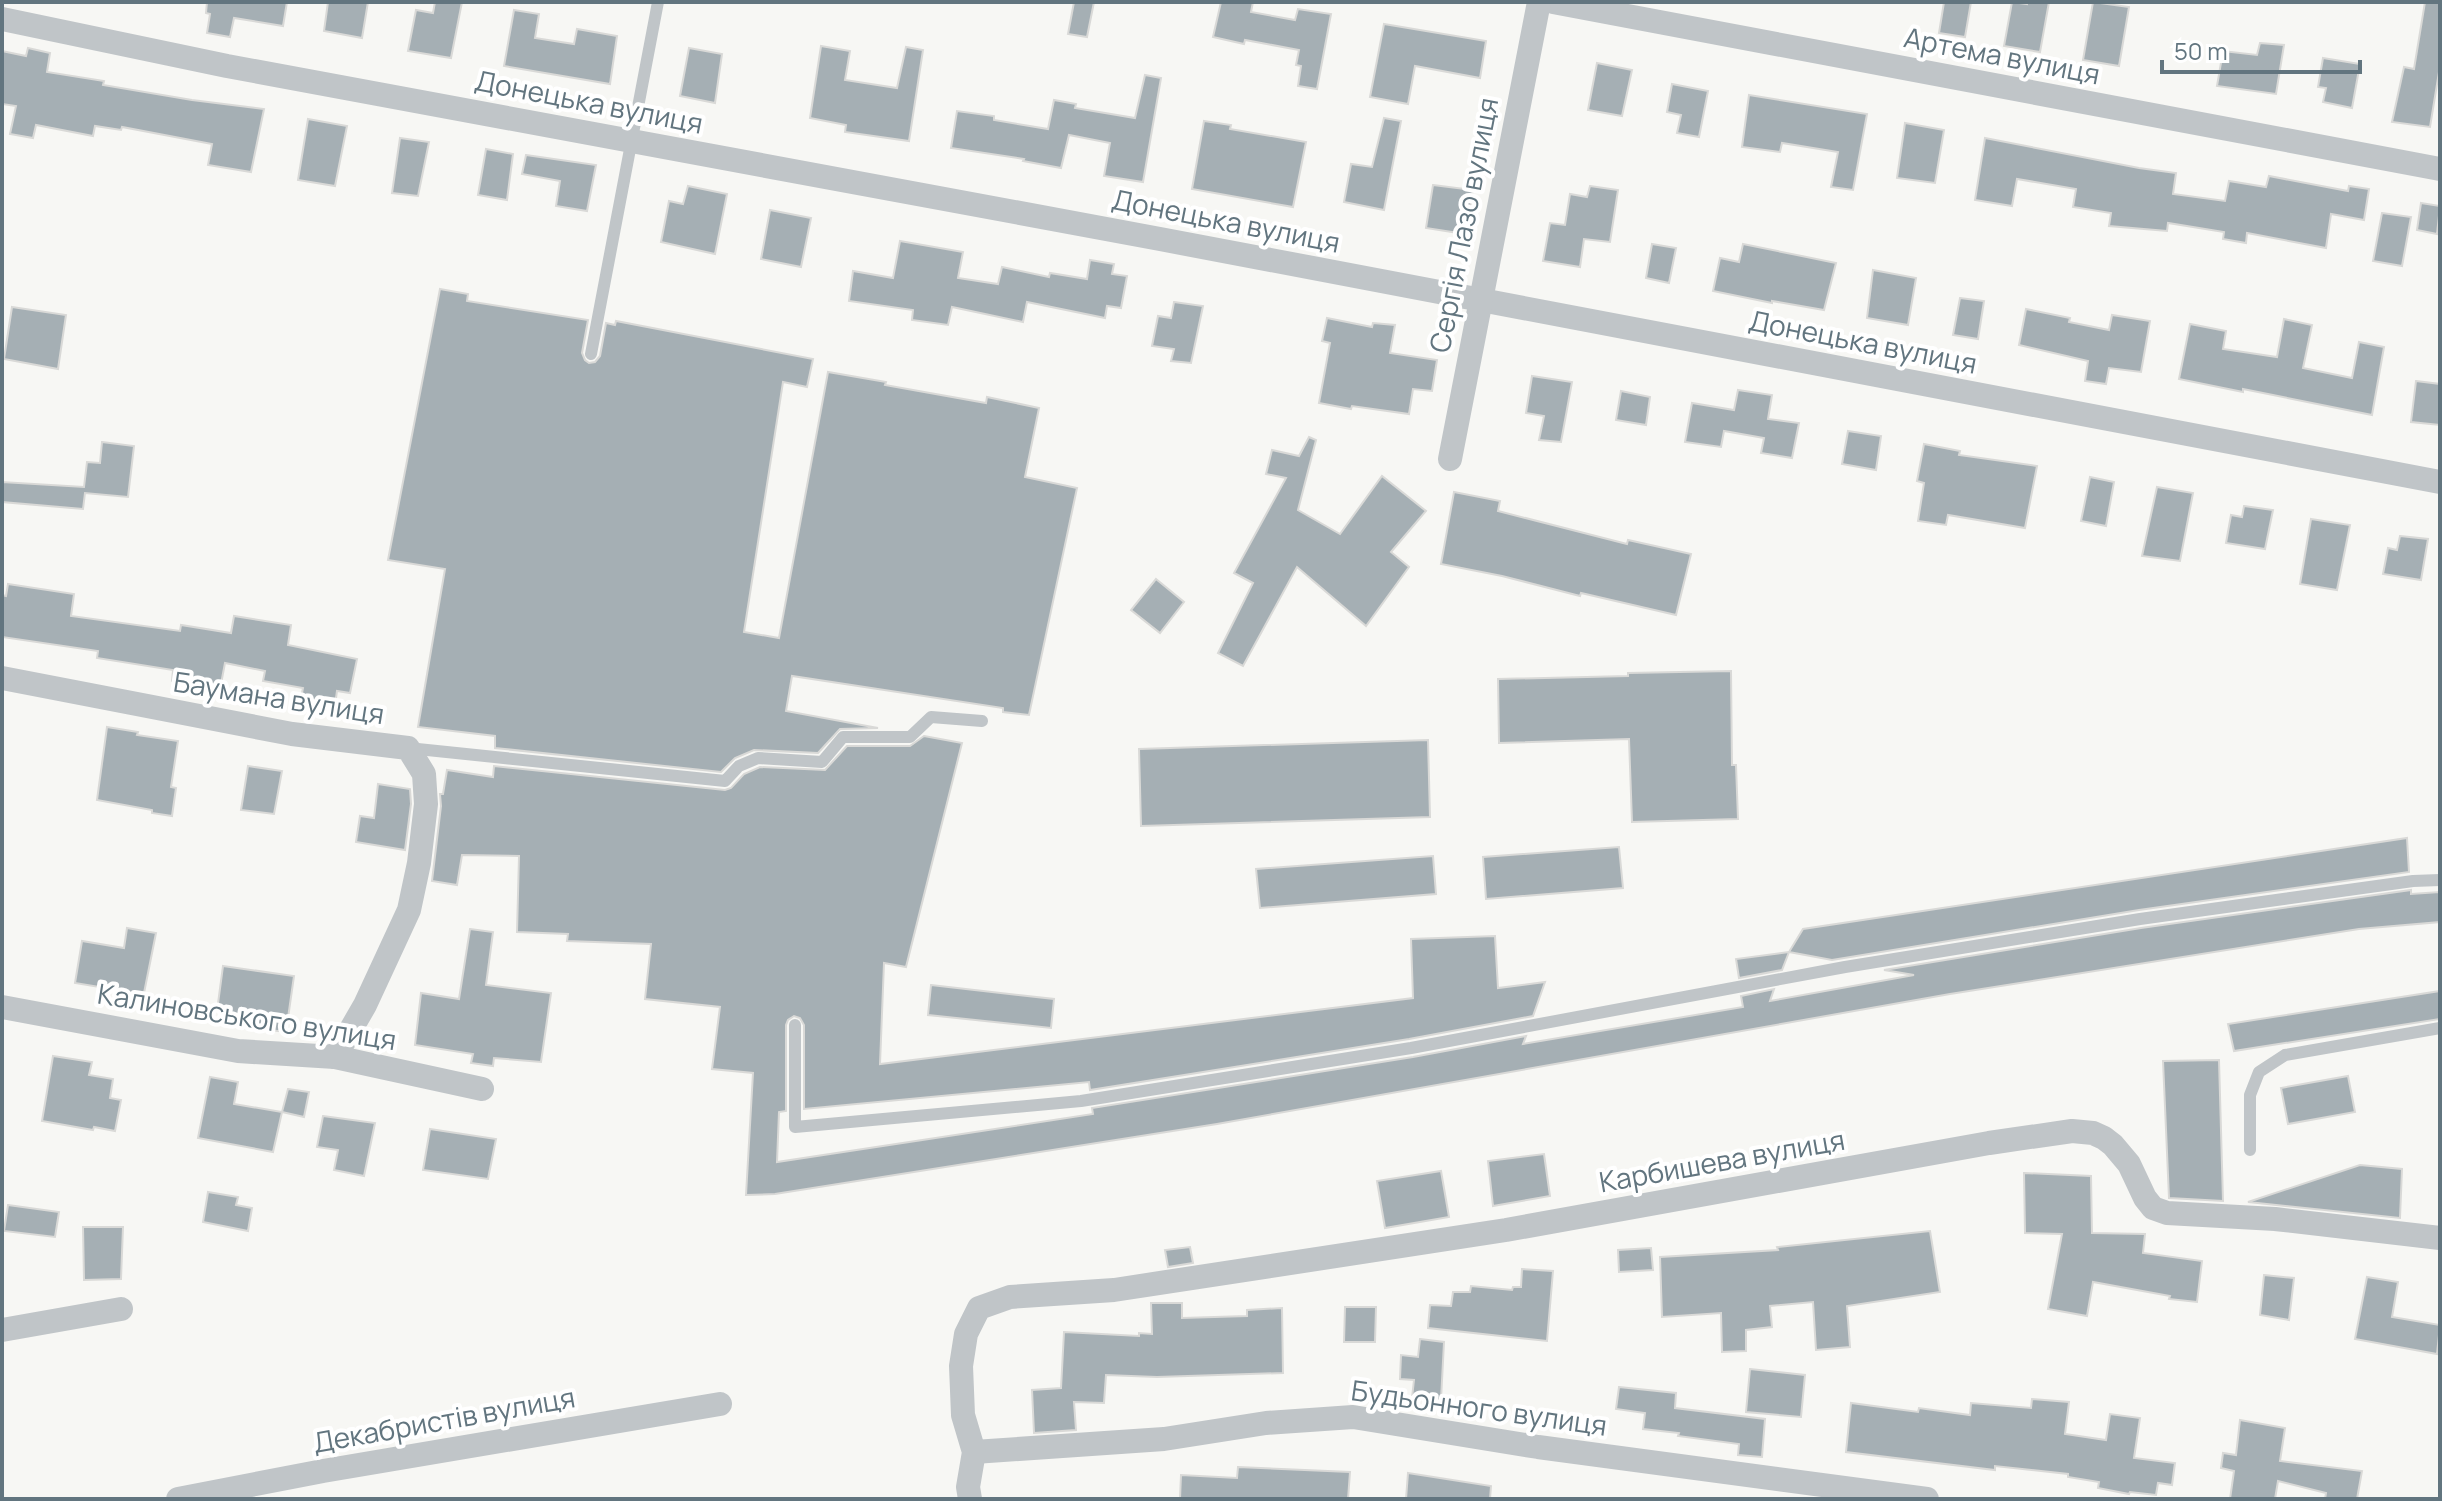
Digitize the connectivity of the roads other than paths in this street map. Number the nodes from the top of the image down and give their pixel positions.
1 (658, 2) edge
2 (1539, 2) edge
3 (1553, 2) edge
4 (2, 19) edge
5 (631, 141) junction
6 (2440, 169) edge
7 (1480, 299) junction
8 (591, 354) dead end
9 (1450, 459) dead end
10 (2440, 482) edge
11 (2, 678) edge
12 (982, 721) dead end
13 (408, 748) junction
14 (2440, 880) edge
15 (2, 1007) edge
16 (795, 1025) dead end
17 (2440, 1028) edge
18 (335, 1057) junction
19 (482, 1089) dead end
20 (2250, 1150) dead end
21 (2440, 1238) edge
22 (121, 1309) dead end
23 (2, 1330) edge
24 (720, 1404) dead end
25 (974, 1452) junction
26 (178, 1499) edge
27 (970, 1499) edge
28 (1927, 1499) edge

1 - 5 lane
2 - 7 street, Сергія Лазо вулиця
3 - 6 street, Артема вулиця
4 - 5 street, Донецька вулиця
5 - 7 street, Донецька вулиця
5 - 8 lane
7 - 9 street, Сергія Лазо вулиця
7 - 10 street, Донецька вулиця
11 - 13 street, Баумана вулиця
12 - 13 lane
13 - 18 street, Баумана вулиця
14 - 16 lane
15 - 18 street, Калиновського вулиця
17 - 20 lane
18 - 19 street, Калиновського вулиця
21 - 25 street, Карбишева вулиця
22 - 23 street
24 - 26 street, Декабристів вулиця
25 - 27 street
25 - 28 street, Будьонного вулиця

